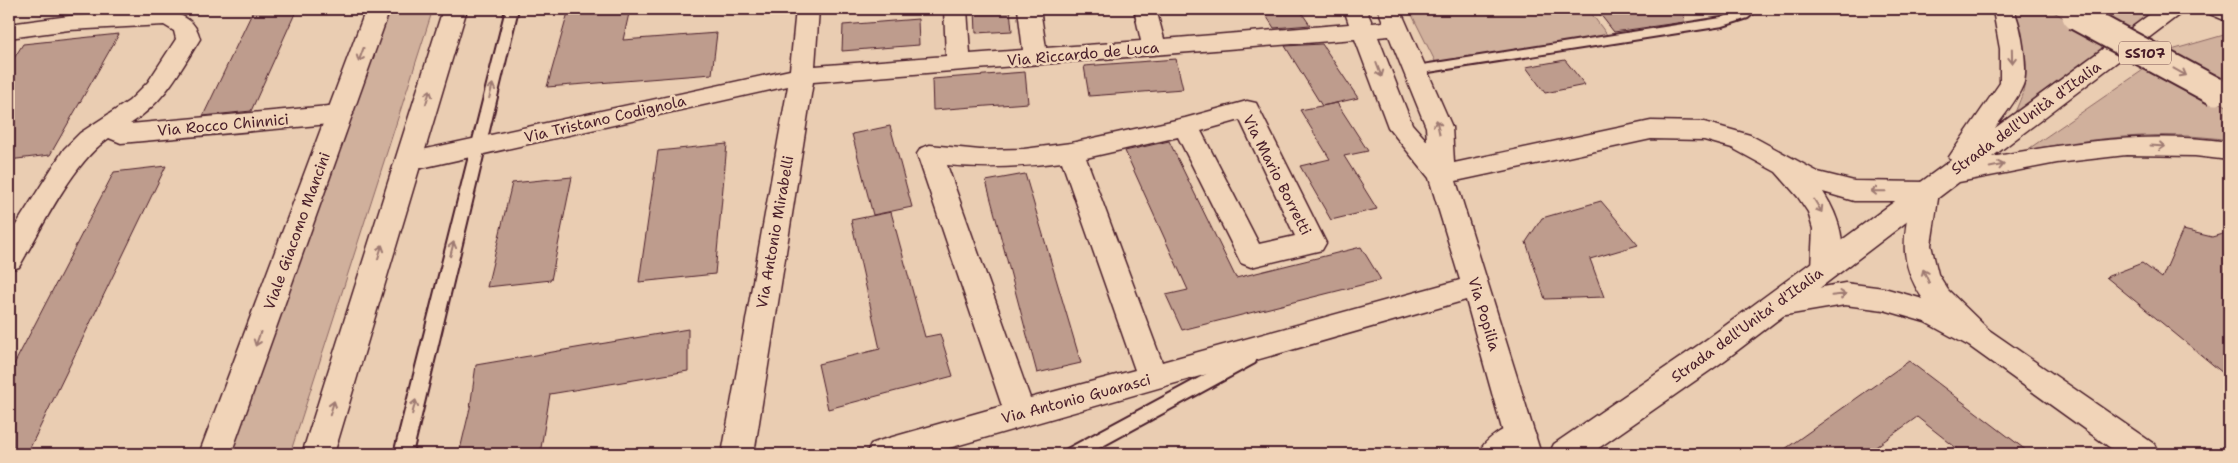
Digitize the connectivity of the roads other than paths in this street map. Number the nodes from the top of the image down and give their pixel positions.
1 (378, 9) edge
2 (455, 9) edge
3 (512, 9) edge
4 (808, 9) edge
5 (954, 9) edge
6 (1029, 9) edge
7 (1145, 9) edge
8 (1355, 9) edge
9 (1752, 9) edge
10 (2001, 9) edge
11 (2172, 9) edge
12 (2218, 9) edge
13 (2071, 12) edge
14 (2229, 15) edge
15 (1394, 19) edge
16 (192, 20) edge
17 (9, 31) edge
18 (1364, 31) junction
19 (1155, 48) junction
20 (1036, 58) junction
21 (959, 64) junction
22 (1416, 70) junction
23 (802, 75) junction
24 (2222, 95) edge
25 (340, 114) junction
26 (110, 125) junction
27 (1186, 127) junction
28 (477, 148) junction
29 (2229, 151) edge
30 (1071, 152) junction
31 (1773, 158) junction
32 (408, 162) junction
33 (1441, 175) junction
34 (1950, 175) junction
35 (1926, 192) junction
36 (9, 258) edge
37 (1825, 268) junction
38 (1476, 286) junction
39 (1774, 306) junction
40 (1979, 338) junction
41 (1270, 346) junction
42 (1153, 378) junction
43 (1020, 414) junction
44 (1523, 445) edge
45 (216, 454) edge
46 (318, 454) edge
47 (403, 454) edge
48 (738, 454) edge
49 (882, 454) edge
50 (1073, 454) edge
51 (1494, 454) edge
52 (1565, 454) edge
53 (2143, 454) edge

1 -> 25 street, Viale Giacomo Mancini
32 -> 2 street
28 -> 3 lane
4 - 23 street, Via Antonio Mirabelli
5 - 21 street
6 - 20 street
7 - 19 street
8 - 18 street, Via Popilia
9 - 22 lane
10 -> 34 street
11 - 34 street, Strada dell'Unità d'Italia
12 - 14 street
13 -> 24 street, SS107, bridge
15 - 18 street, Via Riccardo de Luca
15 - 22 street, Via Popilia
16 - 17 street
16 - 26 street
18 - 19 street, Via Riccardo de Luca
18 -> 33 street, Via Popilia
19 - 20 street, Via Riccardo de Luca
20 - 21 street, Via Riccardo de Luca
21 - 23 street, Via Riccardo de Luca
33 -> 22 street, Via Popilia
23 - 28 street, Via Tristano Codignola
23 - 48 street, Via Antonio Mirabelli
25 - 26 street, Via Rocco Chinnici
25 -> 45 street, Viale Giacomo Mancini
26 - 36 street
27 - 27 street, Via Mario Borretti
27 - 30 street, Via Mario Borretti
28 - 32 street, Via Tristano Codignola
47 -> 28 lane
34 -> 29 street
30 - 42 street
30 - 43 street, Via Mario Borretti
31 - 33 street
35 -> 31 street
31 -> 37 street
46 -> 32 street
33 - 38 street, Via Popilia
34 - 35 street, Strada dell'Unità d'Italia
35 - 37 street, Strada dell'Unita' d'Italia
40 -> 35 street
37 - 39 street, Strada dell'Unita' d'Italia
38 - 41 street, Via Antonio Guarasci
38 - 44 street, Via Popilia
39 -> 40 street
39 - 52 street, Strada dell'Unita' d'Italia
40 - 53 street
41 - 42 street, Via Antonio Guarasci
41 - 50 lane, Via Antonio Guarasci
42 - 43 street, Via Antonio Guarasci
43 - 49 street, Via Antonio Guarasci
44 - 51 street

